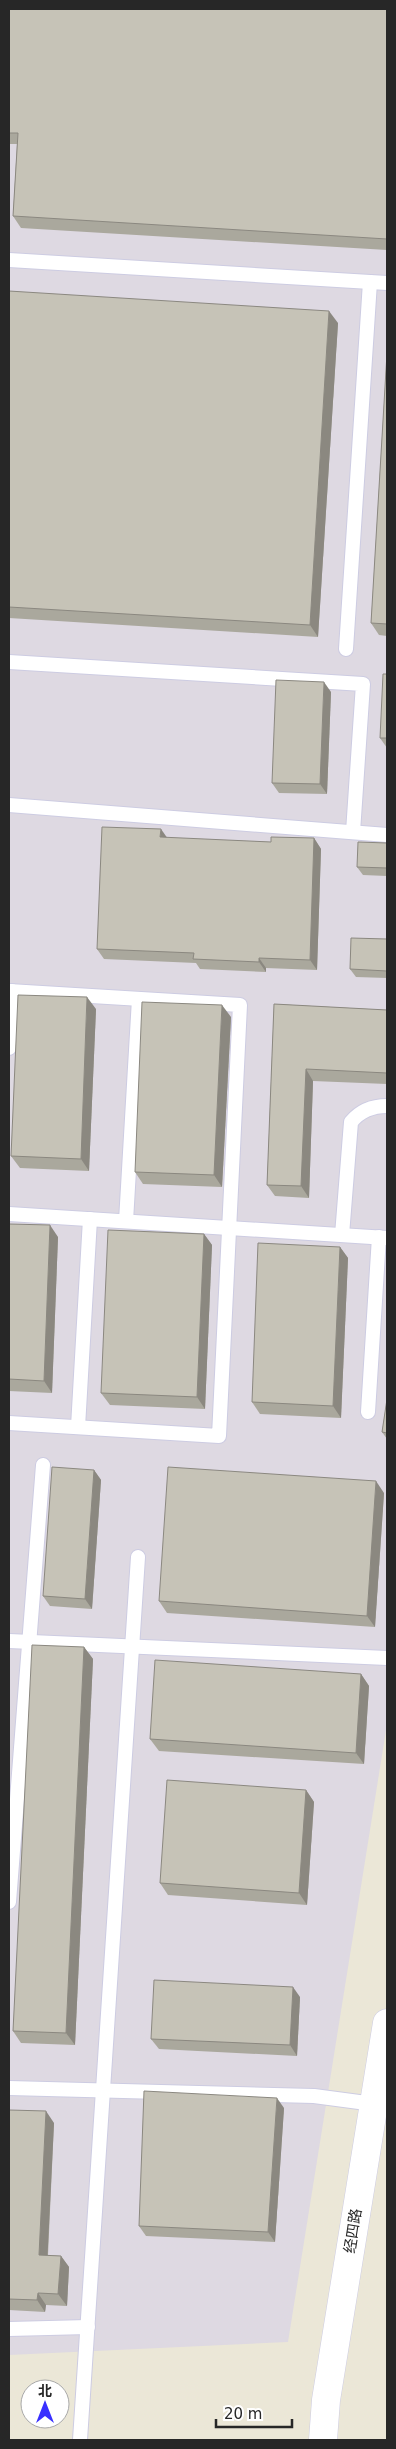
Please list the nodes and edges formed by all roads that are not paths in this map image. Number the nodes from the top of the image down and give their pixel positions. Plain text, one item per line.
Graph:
1 (9, 260) edge
2 (370, 282) junction
3 (387, 283) edge
4 (346, 649) dead end
5 (9, 662) edge
6 (9, 806) edge
7 (353, 832) junction
8 (387, 835) edge
9 (10, 991) edge
10 (139, 999) junction
11 (9, 1048) edge
12 (387, 1106) edge
13 (9, 1214) edge
14 (90, 1219) junction
15 (126, 1222) junction
16 (230, 1228) junction
17 (342, 1235) junction
18 (383, 1238) edge
19 (368, 1412) dead end
20 (9, 1423) edge
21 (78, 1427) junction
22 (43, 1465) dead end
23 (138, 1557) dead end
24 (9, 1641) edge
25 (29, 1642) junction
26 (132, 1646) junction
27 (387, 1658) edge
28 (9, 1902) edge
29 (387, 2023) edge
30 (9, 2088) edge
31 (103, 2091) junction
32 (374, 2104) junction
33 (88, 2327) junction
34 (9, 2329) edge
35 (80, 2440) edge
36 (322, 2440) edge

1 - 2 lane
2 - 3 lane
2 - 4 lane
5 - 7 lane
6 - 7 lane
7 - 8 lane
9 - 10 lane
9 - 11 lane
10 - 15 lane
10 - 16 lane
12 - 17 lane
13 - 14 lane
14 - 15 lane
14 - 21 lane
15 - 16 lane
16 - 17 lane
16 - 21 lane
17 - 18 lane
18 - 19 lane
20 - 21 lane
22 - 25 lane
23 - 26 lane
24 - 25 lane
25 - 26 lane
25 - 28 lane
26 - 27 lane
26 - 31 lane
29 - 32 street, 经四路
30 - 31 lane
31 - 32 lane
31 - 33 lane
32 - 36 street, 经四路
33 - 34 lane
33 - 35 lane

